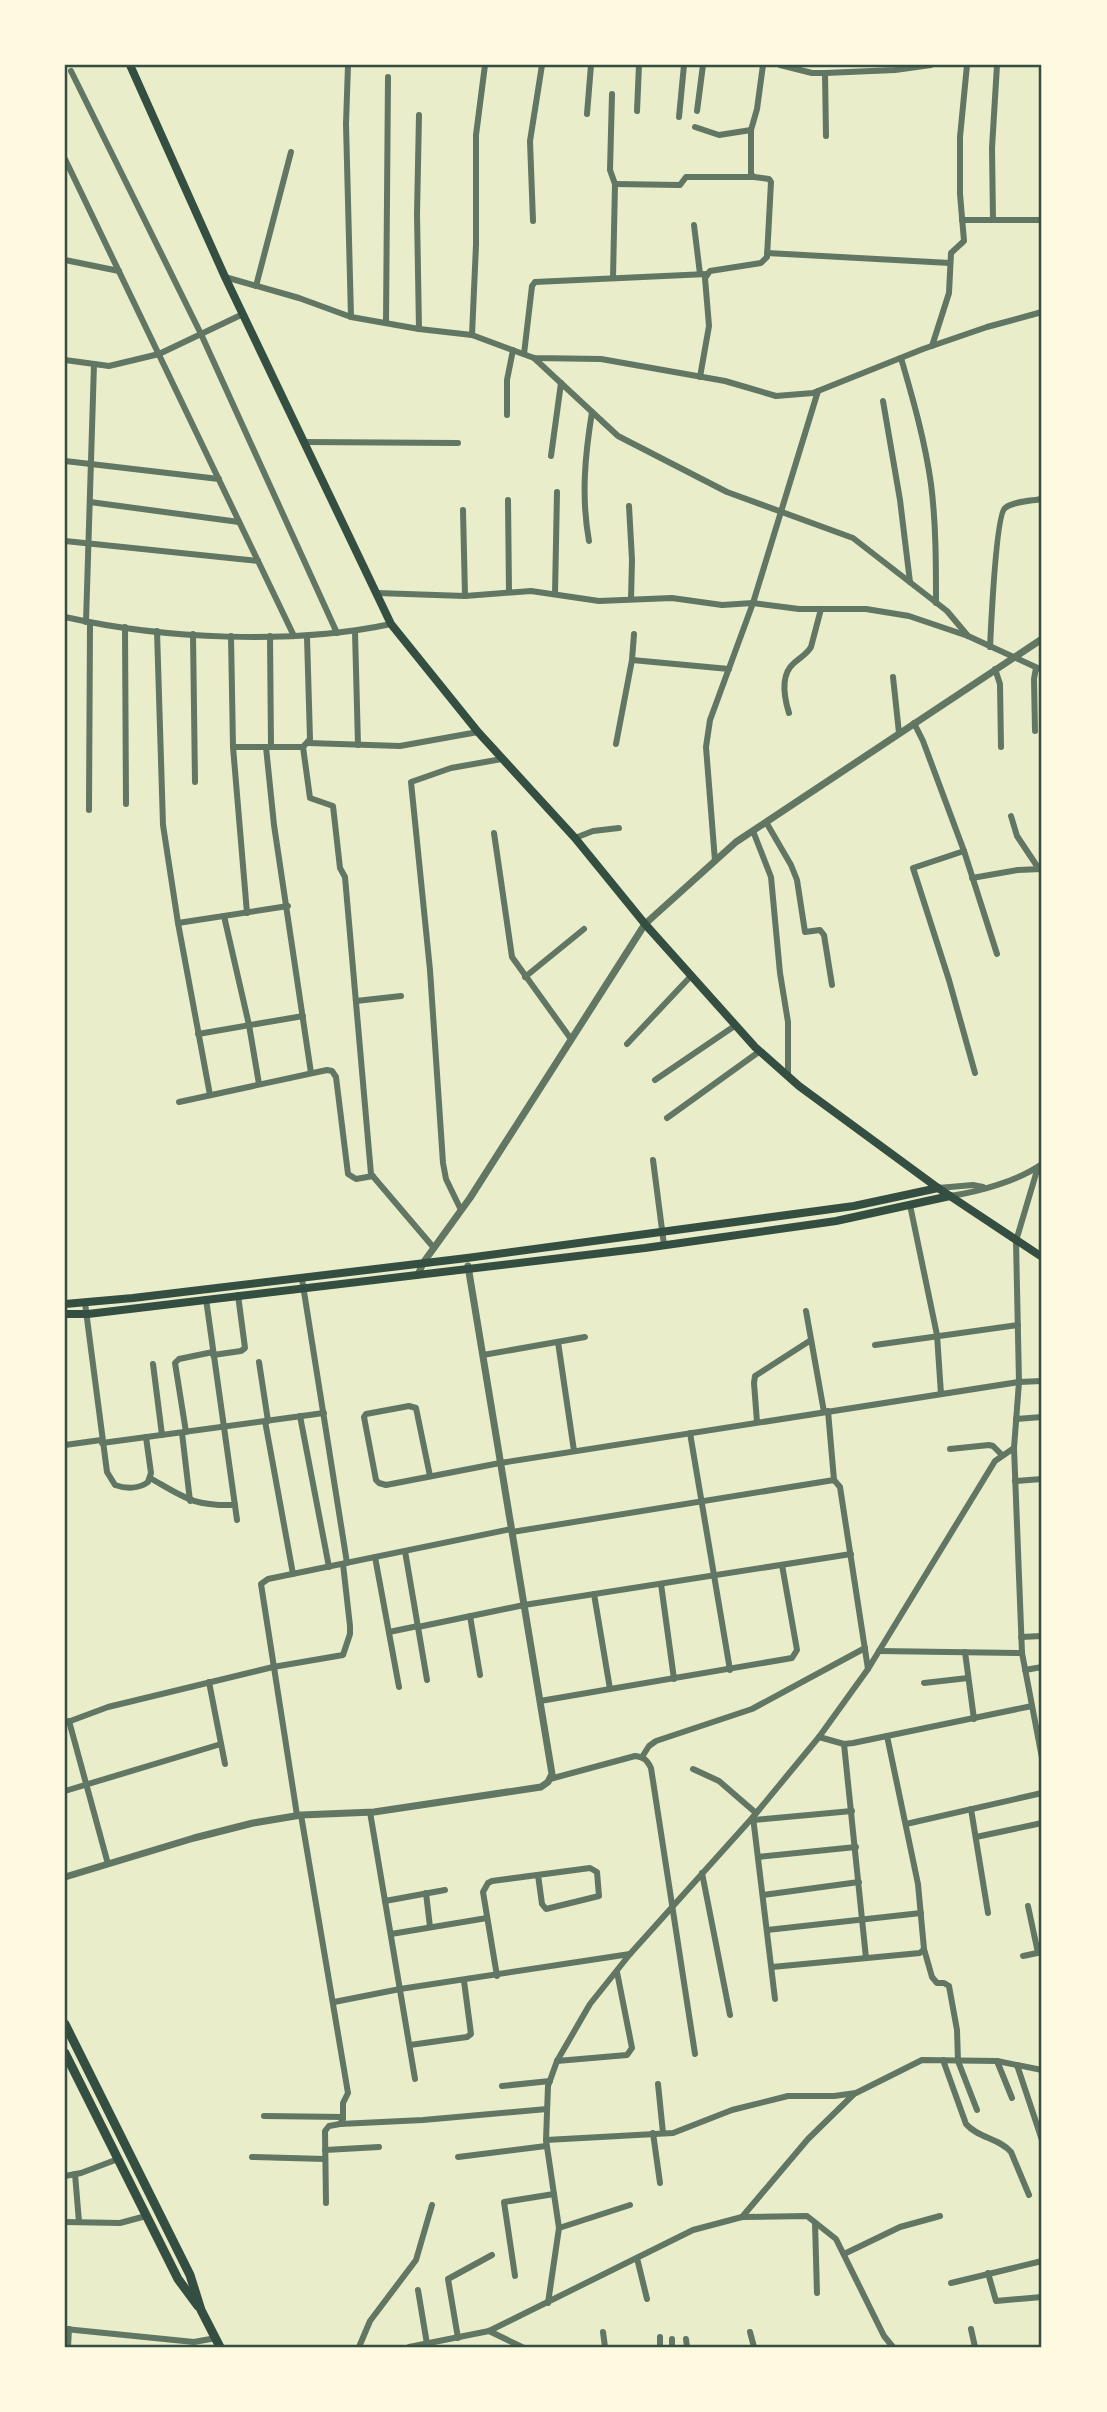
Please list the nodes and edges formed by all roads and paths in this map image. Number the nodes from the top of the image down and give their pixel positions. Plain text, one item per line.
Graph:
1 (130, 65) edge
2 (348, 65) edge
3 (485, 65) edge
4 (542, 65) edge
5 (591, 65) edge
6 (639, 65) edge
7 (684, 65) edge
8 (703, 65) edge
9 (763, 65) edge
10 (780, 65) edge
11 (931, 65) edge
12 (967, 65) edge
13 (997, 65) edge
14 (71, 71) dead end
15 (825, 73) junction
16 (388, 77) dead end
17 (612, 94) dead end
18 (637, 111) dead end
19 (697, 111) dead end
20 (587, 114) dead end
21 (419, 115) dead end
22 (679, 117) dead end
23 (695, 127) dead end
24 (751, 130) junction
25 (826, 136) dead end
26 (291, 152) dead end
27 (65, 159) edge
28 (754, 177) junction
29 (615, 184) junction
30 (962, 220) junction
31 (993, 220) junction
32 (1042, 220) edge
33 (533, 221) dead end
34 (694, 225) dead end
35 (767, 253) junction
36 (65, 260) edge
37 (950, 262) junction
38 (119, 271) junction
39 (704, 274) junction
40 (225, 277) junction
41 (613, 278) junction
42 (256, 286) junction
43 (1042, 312) edge
44 (243, 314) junction
45 (351, 317) junction
46 (386, 323) junction
47 (419, 329) junction
48 (201, 334) junction
49 (472, 335) junction
50 (932, 346) junction
51 (513, 350) junction
52 (159, 354) junction
53 (524, 354) junction
54 (534, 358) junction
55 (901, 358) junction
56 (65, 360) edge
57 (94, 364) junction
58 (700, 377) junction
59 (561, 383) junction
60 (818, 391) junction
61 (883, 401) dead end
62 (592, 412) junction
63 (507, 415) dead end
64 (305, 442) junction
65 (458, 443) dead end
66 (551, 456) dead end
67 (65, 461) edge
68 (91, 464) junction
69 (219, 479) junction
70 (557, 492) dead end
71 (1042, 499) edge
72 (508, 500) dead end
73 (90, 502) junction
74 (629, 506) dead end
75 (463, 510) dead end
76 (781, 512) junction
77 (239, 522) junction
78 (65, 541) edge
79 (589, 541) dead end
80 (88, 543) junction
81 (258, 561) junction
82 (910, 582) junction
83 (509, 592) junction
84 (377, 593) junction
85 (555, 594) junction
86 (465, 596) junction
87 (632, 599) junction
88 (753, 603) junction
89 (936, 603) junction
90 (821, 609) junction
91 (65, 617) edge
92 (88, 622) junction
93 (391, 624) junction
94 (125, 627) junction
95 (156, 631) junction
96 (355, 632) junction
97 (193, 634) junction
98 (337, 634) junction
99 (634, 634) dead end
100 (231, 636) junction
101 (270, 636) junction
102 (294, 636) junction
103 (968, 636) junction
104 (307, 637) junction
105 (1042, 639) edge
106 (990, 647) junction
107 (1012, 658) junction
108 (632, 660) junction
109 (729, 669) junction
110 (995, 669) junction
111 (1039, 669) edge
112 (893, 677) dead end
113 (789, 713) dead end
114 (914, 723) junction
115 (1035, 730) dead end
116 (478, 732) junction
117 (899, 733) junction
118 (616, 744) dead end
119 (306, 745) junction
120 (358, 745) junction
121 (233, 747) junction
122 (269, 747) junction
123 (1001, 747) dead end
124 (502, 759) junction
125 (195, 782) dead end
126 (126, 804) dead end
127 (89, 810) dead end
128 (1011, 816) dead end
129 (766, 822) junction
130 (619, 828) dead end
131 (753, 831) junction
132 (494, 833) dead end
133 (575, 838) junction
134 (964, 851) junction
135 (715, 861) junction
136 (1041, 869) edge
137 (972, 878) junction
138 (288, 906) junction
139 (247, 913) junction
140 (224, 916) junction
141 (178, 923) junction
142 (645, 924) junction
143 (584, 929) dead end
144 (997, 954) dead end
145 (691, 976) junction
146 (525, 977) junction
147 (832, 985) dead end
148 (401, 996) dead end
149 (356, 1001) junction
150 (303, 1016) junction
151 (249, 1025) junction
152 (736, 1025) junction
153 (198, 1034) junction
154 (571, 1039) junction
155 (626, 1044) dead end
156 (760, 1052) junction
157 (311, 1073) junction
158 (975, 1073) dead end
159 (788, 1076) junction
160 (655, 1080) dead end
161 (259, 1084) junction
162 (210, 1095) junction
163 (179, 1102) dead end
164 (667, 1118) dead end
165 (653, 1160) dead end
166 (1040, 1166) edge
167 (373, 1176) junction
168 (983, 1187) junction
169 (938, 1188) junction
170 (950, 1196) junction
171 (910, 1205) junction
172 (461, 1210) junction
173 (663, 1232) junction
174 (1016, 1241) junction
175 (664, 1245) junction
176 (434, 1248) junction
177 (1042, 1257) edge
178 (467, 1258) junction
179 (423, 1263) junction
180 (469, 1269) junction
181 (418, 1275) junction
182 (302, 1283) junction
183 (205, 1294) junction
184 (238, 1295) junction
185 (85, 1303) junction
186 (65, 1304) edge
187 (806, 1311) dead end
188 (65, 1314) edge
189 (86, 1314) junction
190 (1018, 1325) junction
191 (937, 1335) junction
192 (585, 1337) dead end
193 (811, 1340) junction
194 (558, 1342) junction
195 (875, 1345) dead end
196 (213, 1353) junction
197 (483, 1355) junction
198 (259, 1362) dead end
199 (153, 1364) dead end
200 (1042, 1381) edge
201 (1019, 1382) junction
202 (941, 1394) junction
203 (826, 1412) junction
204 (324, 1413) junction
205 (300, 1416) junction
206 (1042, 1417) edge
207 (1016, 1419) junction
208 (267, 1421) junction
209 (757, 1422) junction
210 (223, 1427) junction
211 (184, 1432) junction
212 (690, 1433) junction
213 (162, 1435) junction
214 (146, 1437) junction
215 (102, 1442) junction
216 (65, 1445) edge
217 (950, 1448) dead end
218 (1014, 1448) junction
219 (574, 1451) junction
220 (1002, 1455) junction
221 (500, 1463) junction
222 (430, 1476) junction
223 (150, 1478) junction
224 (1042, 1479) edge
225 (834, 1480) junction
226 (1015, 1480) junction
227 (190, 1501) junction
228 (701, 1501) junction
229 (235, 1506) junction
230 (237, 1520) dead end
231 (512, 1531) junction
232 (405, 1551) junction
233 (851, 1554) junction
234 (375, 1557) junction
235 (345, 1564) junction
236 (782, 1565) junction
237 (329, 1567) junction
238 (293, 1574) junction
239 (714, 1575) junction
240 (661, 1584) junction
241 (594, 1594) junction
242 (524, 1605) junction
243 (470, 1616) junction
244 (418, 1627) junction
245 (389, 1632) junction
246 (1042, 1636) edge
247 (1021, 1637) junction
248 (865, 1648) junction
249 (879, 1651) junction
250 (965, 1652) junction
251 (1022, 1653) junction
252 (273, 1667) junction
253 (1042, 1667) edge
254 (868, 1669) junction
255 (730, 1670) junction
256 (1025, 1670) junction
257 (480, 1675) dead end
258 (968, 1678) junction
259 (674, 1679) junction
260 (427, 1680) dead end
261 (209, 1682) junction
262 (924, 1683) dead end
263 (399, 1687) dead end
264 (610, 1689) junction
265 (540, 1701) junction
266 (1032, 1706) junction
267 (974, 1719) junction
268 (67, 1722) edge
269 (887, 1736) junction
270 (820, 1737) junction
271 (221, 1744) junction
272 (845, 1744) junction
273 (642, 1757) junction
274 (1042, 1758) edge
275 (225, 1764) dead end
276 (693, 1769) dead end
277 (550, 1779) junction
278 (86, 1785) junction
279 (65, 1791) edge
280 (1042, 1793) edge
281 (971, 1809) junction
282 (852, 1811) junction
283 (370, 1812) junction
284 (299, 1815) junction
285 (754, 1817) junction
286 (1042, 1822) edge
287 (906, 1824) junction
288 (976, 1837) junction
289 (856, 1847) junction
290 (758, 1857) junction
291 (108, 1864) junction
292 (702, 1872) junction
293 (538, 1875) junction
294 (65, 1877) edge
295 (859, 1882) junction
296 (445, 1890) dead end
297 (426, 1894) junction
298 (763, 1895) junction
299 (385, 1900) junction
300 (1028, 1906) dead end
301 (672, 1910) junction
302 (921, 1913) junction
303 (988, 1913) dead end
304 (487, 1917) junction
305 (863, 1919) junction
306 (430, 1927) junction
307 (767, 1930) junction
308 (391, 1934) junction
309 (924, 1949) junction
310 (1040, 1952) edge
311 (631, 1954) junction
312 (1023, 1956) dead end
313 (866, 1958) junction
314 (772, 1967) junction
315 (617, 1972) junction
316 (497, 1976) junction
317 (464, 1980) junction
318 (400, 1989) junction
319 (775, 1999) dead end
320 (334, 2002) junction
321 (730, 2015) dead end
322 (65, 2024) edge
323 (410, 2045) junction
324 (65, 2053) edge
325 (695, 2054) dead end
326 (943, 2060) junction
327 (958, 2061) junction
328 (997, 2061) junction
329 (557, 2062) junction
330 (1017, 2065) junction
331 (1042, 2070) edge
332 (415, 2080) dead end
333 (550, 2081) junction
334 (658, 2084) dead end
335 (502, 2086) dead end
336 (856, 2093) junction
337 (1012, 2098) dead end
338 (547, 2109) junction
339 (977, 2110) dead end
340 (264, 2116) dead end
341 (1038, 2117) edge
342 (341, 2120) junction
343 (653, 2133) junction
344 (663, 2133) junction
345 (1042, 2140) edge
346 (546, 2143) junction
347 (379, 2147) dead end
348 (325, 2150) junction
349 (252, 2157) dead end
350 (458, 2157) dead end
351 (118, 2159) junction
352 (325, 2159) junction
353 (75, 2174) junction
354 (65, 2176) edge
355 (660, 2183) dead end
356 (554, 2194) junction
357 (1030, 2195) dead end
358 (326, 2203) dead end
359 (432, 2205) dead end
360 (630, 2205) dead end
361 (146, 2216) junction
362 (742, 2217) junction
363 (940, 2217) dead end
364 (65, 2222) edge
365 (79, 2222) junction
366 (816, 2223) junction
367 (559, 2228) junction
368 (844, 2254) junction
369 (492, 2255) dead end
370 (637, 2258) junction
371 (1042, 2261) edge
372 (988, 2273) junction
373 (514, 2276) dead end
374 (951, 2283) dead end
375 (418, 2290) dead end
376 (817, 2293) dead end
377 (1042, 2297) edge
378 (647, 2299) dead end
379 (548, 2303) junction
380 (201, 2310) junction
381 (67, 2329) edge
382 (971, 2329) dead end
383 (489, 2331) junction
384 (603, 2332) dead end
385 (750, 2332) dead end
386 (660, 2337) dead end
387 (458, 2338) junction
388 (218, 2343) edge
389 (427, 2344) junction
390 (68, 2347) edge
391 (359, 2347) edge
392 (409, 2347) edge
393 (522, 2347) edge
394 (605, 2347) edge
395 (660, 2347) edge
396 (754, 2347) edge
397 (893, 2347) edge
398 (975, 2347) edge

1 - 40 main road
2 - 45 street
3 - 49 street
4 - 33 street
5 - 20 street
6 - 18 street
7 - 22 street
8 - 19 street
9 - 24 street
10 - 15 street
11 - 15 street
12 - 30 street
13 - 31 street
14 - 48 street
15 - 25 street
16 - 46 street
17 - 29 street
21 - 47 street
23 - 24 street
24 - 28 street
26 - 42 street
27 - 38 street
28 - 29 street
28 - 35 street
29 - 41 street
30 - 31 street
30 - 37 street
31 - 32 street
34 - 39 street
35 - 37 street
35 - 39 street
36 - 38 street
37 - 50 street
38 - 52 street
39 - 41 street
39 - 58 street
40 - 42 street
40 - 44 main road
41 - 53 street
42 - 45 street
43 - 50 street
44 - 48 street
44 - 64 main road
45 - 46 street
46 - 47 street
47 - 49 street
48 - 52 street
48 - 98 street
49 - 51 street
50 - 55 street
51 - 53 street
51 - 63 street
52 - 57 street
52 - 69 street
53 - 54 street
54 - 58 street
54 - 59 street
55 - 60 street
55 - 89 street
56 - 57 street
57 - 68 street
58 - 60 street
59 - 62 street
59 - 66 street
60 - 76 street
61 - 82 street
62 - 76 street
62 - 79 street
64 - 65 street
64 - 84 main road
67 - 68 street
68 - 69 street
68 - 73 street
69 - 77 street
70 - 85 street
71 - 106 street
72 - 83 street
73 - 77 street
73 - 80 street
74 - 87 street
75 - 86 street
76 - 82 street
76 - 88 street
77 - 81 street
78 - 80 street
80 - 81 street
80 - 92 street
81 - 102 street
82 - 89 street
83 - 85 street
83 - 86 street
84 - 86 street
84 - 93 main road
85 - 87 street
87 - 88 street
88 - 90 street
88 - 109 street
89 - 103 street
90 - 103 street
90 - 113 street
91 - 92 street
92 - 94 street
92 - 127 street
93 - 96 street
93 - 116 main road
94 - 95 street
94 - 126 street
95 - 97 street
95 - 141 street
96 - 98 street
96 - 120 street
97 - 100 street
97 - 125 street
98 - 104 street
99 - 108 street
100 - 101 street
100 - 121 street
101 - 102 street
101 - 122 street
102 - 104 street
103 - 106 street
104 - 119 street
105 - 107 street
106 - 107 street
107 - 110 street
107 - 111 street
108 - 109 street
108 - 118 street
109 - 135 street
110 - 114 street
110 - 123 street
111 - 115 street
112 - 117 street
114 - 117 street
114 - 134 street
116 - 120 street
116 - 124 main road
117 - 129 street
119 - 120 street
119 - 122 street
119 - 149 street
121 - 122 street
121 - 139 street
122 - 138 street
124 - 133 main road
124 - 172 street
128 - 136 street
129 - 131 street
129 - 147 street
130 - 133 street
131 - 135 street
131 - 159 street
132 - 146 street
133 - 142 main road
134 - 137 street
134 - 158 street
135 - 142 street
136 - 137 street
137 - 144 street
138 - 139 street
138 - 150 street
139 - 140 street
140 - 141 street
140 - 151 street
141 - 153 street
142 - 145 main road
142 - 154 street
143 - 146 street
145 - 152 main road
145 - 155 street
146 - 154 street
148 - 149 street
149 - 167 street
150 - 151 street
150 - 157 street
151 - 153 street
151 - 161 street
152 - 156 main road
152 - 160 street
153 - 162 street
154 - 172 street
156 - 159 main road
156 - 164 street
157 - 161 street
157 - 167 street
159 - 169 main road
161 - 162 street
162 - 163 street
165 - 173 street
166 - 168 street
166 - 174 street
167 - 176 street
168 - 169 street
168 - 170 street
169 - 170 main road
169 - 173 main road
170 - 171 main road
170 - 174 main road
171 - 175 main road
171 - 191 street
172 - 176 street
173 - 175 street
173 - 178 main road
174 - 177 main road
174 - 190 street
175 - 180 main road
176 - 179 street
178 - 179 main road
178 - 180 street
179 - 181 street
179 - 182 main road
180 - 181 main road
180 - 197 street
181 - 182 main road
182 - 183 main road
182 - 184 main road
182 - 204 street
183 - 184 main road
183 - 185 main road
183 - 189 main road
183 - 196 street
184 - 196 street
185 - 186 main road
185 - 189 street
187 - 193 street
188 - 189 main road
189 - 215 street
190 - 191 street
190 - 201 street
191 - 195 street
191 - 202 street
192 - 194 street
193 - 203 street
193 - 209 street
194 - 197 street
194 - 219 street
196 - 210 street
196 - 211 street
197 - 221 street
198 - 208 street
199 - 213 street
200 - 201 street
201 - 202 street
201 - 207 street
202 - 203 street
203 - 209 street
203 - 225 street
204 - 205 street
204 - 235 street
205 - 208 street
205 - 237 street
206 - 207 street
207 - 218 street
208 - 210 street
208 - 238 street
209 - 212 street
210 - 211 street
210 - 229 street
211 - 213 street
211 - 227 street
212 - 219 street
212 - 228 street
213 - 214 street
214 - 215 street
214 - 223 street
215 - 216 street
215 - 223 street
217 - 220 street
218 - 220 street
218 - 226 street
219 - 221 street
220 - 249 street
221 - 222 street
221 - 231 street
222 - 222 street
223 - 227 street
224 - 226 street
225 - 228 street
225 - 233 street
226 - 247 street
227 - 229 street
228 - 231 street
228 - 239 street
229 - 230 street
231 - 232 street
231 - 242 street
232 - 234 street
232 - 244 street
233 - 236 street
233 - 248 street
234 - 235 street
234 - 245 street
235 - 237 street
235 - 252 street
236 - 239 street
236 - 255 street
237 - 238 street
238 - 252 street
239 - 240 street
239 - 255 street
240 - 241 street
240 - 259 street
241 - 242 street
241 - 264 street
242 - 243 street
242 - 265 street
243 - 244 street
243 - 257 street
244 - 245 street
244 - 260 street
245 - 263 street
246 - 247 street
247 - 251 street
248 - 254 street
248 - 273 street
249 - 250 street
249 - 254 street
250 - 251 street
250 - 258 street
251 - 256 street
252 - 261 street
252 - 284 street
253 - 256 street
254 - 270 street
255 - 259 street
256 - 266 street
258 - 262 street
258 - 267 street
259 - 264 street
261 - 268 street
261 - 271 street
264 - 265 street
265 - 277 street
266 - 267 street
266 - 274 street
267 - 269 street
268 - 278 street
269 - 272 street
269 - 287 street
270 - 272 street
270 - 285 street
271 - 275 street
271 - 278 street
272 - 282 street
273 - 277 street
273 - 301 street
276 - 285 street
277 - 283 street
278 - 279 street
278 - 291 street
280 - 281 street
281 - 287 street
281 - 288 street
282 - 285 street
282 - 289 street
283 - 284 street
283 - 299 street
284 - 291 street
284 - 320 street
285 - 290 street
285 - 292 street
286 - 288 street
287 - 302 street
288 - 303 street
289 - 290 street
289 - 295 street
290 - 298 street
291 - 294 street
292 - 301 street
292 - 321 street
293 - 293 street
293 - 304 street
295 - 298 street
295 - 305 street
296 - 297 street
297 - 299 street
297 - 306 street
298 - 307 street
299 - 308 street
300 - 310 street
301 - 311 street
301 - 325 street
302 - 305 street
302 - 309 street
304 - 306 street
304 - 316 street
305 - 307 street
305 - 313 street
306 - 308 street
307 - 314 street
308 - 318 street
309 - 313 street
309 - 327 street
310 - 312 street
311 - 315 street
311 - 316 street
313 - 314 street
314 - 319 street
315 - 329 street
315 - 329 street
316 - 317 street
317 - 318 street
317 - 323 street
318 - 320 street
318 - 323 street
320 - 342 street
322 - 380 main road
323 - 332 street
324 - 351 main road
326 - 327 street
326 - 336 street
326 - 357 street
327 - 328 street
327 - 339 street
328 - 330 street
328 - 337 street
329 - 333 street
330 - 331 street
330 - 341 street
333 - 335 street
333 - 338 street
334 - 344 street
336 - 344 street
336 - 362 street
338 - 342 street
338 - 346 street
340 - 342 street
341 - 345 street
342 - 348 street
343 - 344 street
343 - 346 street
343 - 355 street
346 - 350 street
346 - 356 street
347 - 348 street
348 - 352 street
349 - 352 street
351 - 353 street
351 - 361 main road
352 - 358 street
353 - 354 street
353 - 365 street
356 - 367 street
356 - 373 street
359 - 391 street
360 - 367 street
361 - 365 street
361 - 380 main road
362 - 366 street
362 - 370 street
363 - 368 street
364 - 365 street
366 - 368 street
366 - 376 street
367 - 379 street
368 - 397 street
369 - 387 street
370 - 378 street
370 - 379 street
371 - 372 street
372 - 374 street
372 - 377 street
375 - 389 street
379 - 383 street
380 - 388 main road
381 - 388 street
381 - 390 street
382 - 398 street
383 - 387 street
383 - 393 street
384 - 394 street
385 - 396 street
386 - 395 street
387 - 389 street
389 - 392 street

